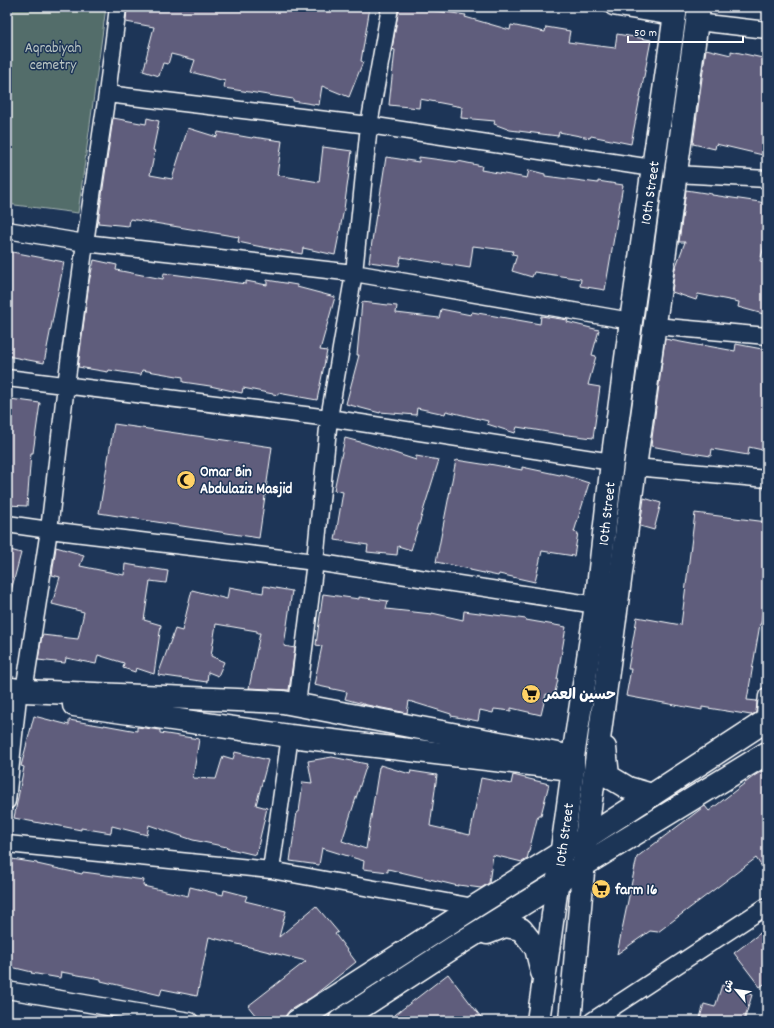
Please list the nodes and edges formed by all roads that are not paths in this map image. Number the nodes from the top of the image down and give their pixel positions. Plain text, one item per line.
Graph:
1 (118, 7) edge
2 (390, 7) edge
3 (613, 7) edge
4 (675, 12) edge
5 (698, 14) edge
6 (767, 30) edge
7 (107, 94) junction
8 (369, 125) junction
9 (652, 168) junction
10 (676, 174) junction
11 (767, 180) edge
12 (7, 230) edge
13 (85, 243) junction
14 (354, 273) junction
15 (631, 321) junction
16 (655, 326) junction
17 (767, 336) edge
18 (7, 378) edge
19 (66, 385) junction
20 (329, 418) junction
21 (612, 462) junction
22 (635, 467) junction
23 (767, 480) edge
24 (7, 524) edge
25 (49, 530) junction
26 (315, 562) junction
27 (596, 605) junction
28 (14, 693) edge
29 (767, 696) edge
30 (297, 704) junction
31 (602, 718) junction
32 (765, 722) edge
33 (290, 736) junction
34 (767, 753) edge
35 (573, 763) junction
36 (652, 795) junction
37 (7, 801) edge
38 (586, 838) junction
39 (7, 844) edge
40 (562, 852) junction
41 (584, 865) junction
42 (271, 870) junction
43 (557, 883) junction
44 (767, 906) edge
45 (474, 907) junction
46 (454, 947) junction
47 (544, 980) junction
48 (7, 990) edge
49 (190, 1021) edge
50 (297, 1021) edge
51 (340, 1021) edge
52 (538, 1021) edge
53 (570, 1021) edge
54 (592, 1021) edge

1 - 7 street
2 - 8 street
3 - 4 street
4 - 9 street, 10th Street
5 - 6 street
5 - 10 street, 10th Street
7 - 8 street
7 - 13 street
8 - 9 street
8 - 14 street
9 - 15 street, 10th Street
10 - 11 street
10 - 16 street, 10th Street
12 - 13 street
13 - 14 street
13 - 19 street
14 - 15 street
14 - 20 street
15 - 21 street, 10th Street
16 - 17 street
16 - 22 street, 10th Street
18 - 19 street
19 - 20 street
19 - 25 street
20 - 21 street
20 - 26 street
21 - 27 street, 10th Street
22 - 23 street
22 - 31 street, 10th Street
24 - 25 street
25 - 26 street
25 - 28 street
26 - 27 street
26 - 30 street
27 - 35 street, 10th Street
28 - 30 street
28 - 33 street
28 - 37 street
29 - 32 street
30 - 35 street
31 - 36 street
31 - 38 street, 10th Street
32 - 36 street
33 - 35 street
33 - 42 street
34 - 41 street
35 - 40 street, 10th Street
36 - 38 street
38 - 40 street
38 - 41 street, 10th Street
39 - 42 street
40 - 43 street, 10th Street
40 - 45 street
41 - 43 street
41 - 53 street, 10th Street
42 - 45 street
43 - 46 street
43 - 47 street, 10th Street
44 - 54 street
45 - 50 street
46 - 47 street
46 - 51 street
47 - 52 street, 10th Street
48 - 49 street

